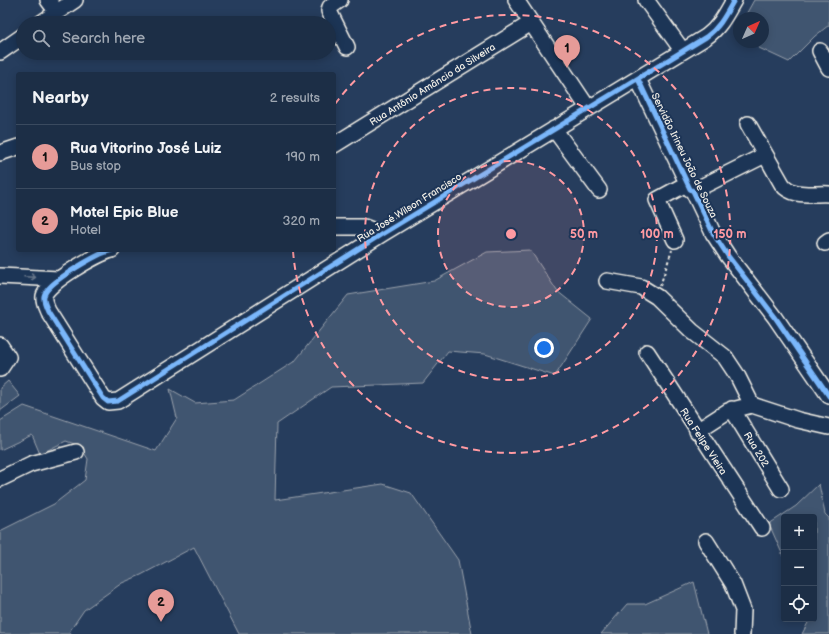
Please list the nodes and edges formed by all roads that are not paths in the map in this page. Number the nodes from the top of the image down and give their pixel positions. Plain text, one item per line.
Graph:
1 (48, 0) edge
2 (74, 0) edge
3 (340, 0) edge
4 (516, 0) edge
5 (646, 0) edge
6 (734, 0) edge
7 (57, 12) junction
8 (52, 16) edge
9 (332, 16) edge
10 (530, 24) junction
11 (336, 25) edge
12 (16, 41) edge
13 (347, 47) dead end
14 (682, 50) junction
15 (820, 51) dead end
16 (0, 52) edge
17 (829, 68) edge
18 (638, 78) junction
19 (588, 108) junction
20 (748, 124) dead end
21 (554, 129) junction
22 (336, 144) edge
23 (16, 148) edge
24 (0, 153) edge
25 (765, 155) junction
26 (690, 187) junction
27 (599, 190) dead end
28 (829, 194) edge
29 (336, 227) edge
30 (382, 234) junction
31 (675, 240) road end
32 (106, 252) edge
33 (0, 276) edge
34 (60, 279) junction
35 (607, 281) dead end
36 (0, 345) edge
37 (647, 352) dead end
38 (0, 369) edge
39 (829, 396) edge
40 (752, 405) junction
41 (732, 409) junction
42 (829, 427) edge
43 (697, 431) junction
44 (76, 452) dead end
45 (0, 479) edge
46 (781, 489) dead end
47 (762, 528) dead end
48 (706, 541) dead end
49 (742, 634) edge

1 - 7 street
2 - 7 street
3 - 9 street
4 - 10 street
5 - 14 street
6 - 14 street, Rua José Wilson Francisco
7 - 8 street
10 - 19 street
10 - 22 street, Rua Antônio Amâncio da Silveira
11 - 13 street
12 - 16 street
14 - 18 street, Rua José Wilson Francisco
15 - 17 street
18 - 19 street, Rua José Wilson Francisco
18 - 26 street, Servidão Irineu João de Souza
19 - 21 street, Rua José Wilson Francisco
20 - 25 street
21 - 27 street
21 - 30 street, Rua José Wilson Francisco
23 - 24 street
25 - 26 street
25 - 28 street
26 - 31 street
26 - 39 street, Servidão Irineu João de Souza
29 - 30 street
30 - 34 street, Rua José Wilson Francisco
32 - 34 street
33 -> 34 street
35 - 40 street
36 - 38 street
37 - 43 street, Rua Felipe Vieira
40 - 41 street
40 - 42 street
41 - 43 street
41 - 46 street, Rua 202
43 - 47 street, Rua Felipe Vieira
44 - 45 street
48 - 49 street

